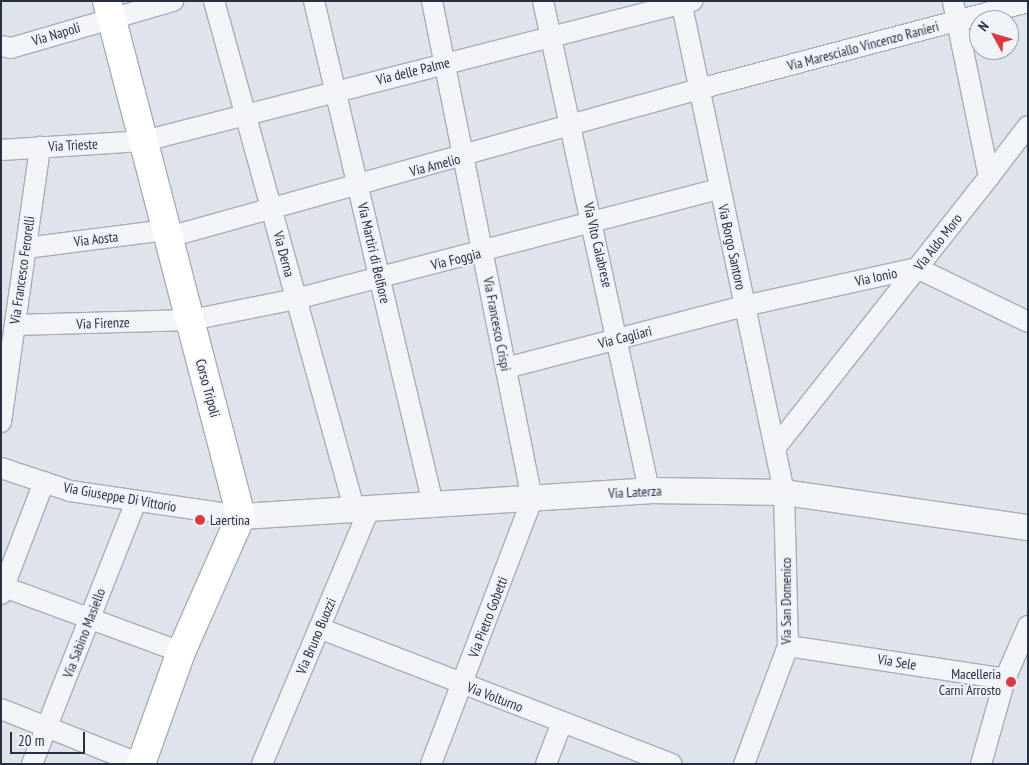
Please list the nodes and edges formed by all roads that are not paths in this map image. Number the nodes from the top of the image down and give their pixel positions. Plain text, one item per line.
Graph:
1 (173, 1) edge
2 (214, 1) edge
3 (314, 1) edge
4 (432, 1) edge
5 (543, 1) edge
6 (953, 1) edge
7 (685, 2) edge
8 (1028, 2) edge
9 (109, 9) edge
10 (957, 21) junction
11 (550, 37) junction
12 (1, 46) edge
13 (445, 63) junction
14 (699, 89) junction
15 (335, 91) junction
16 (245, 114) junction
17 (571, 126) junction
18 (1028, 126) edge
19 (144, 141) junction
20 (40, 147) junction
21 (1, 150) edge
22 (464, 157) junction
23 (988, 177) junction
24 (357, 185) junction
25 (719, 189) junction
26 (271, 208) junction
27 (592, 223) junction
28 (168, 234) junction
29 (26, 248) junction
30 (483, 252) junction
31 (917, 268) junction
32 (380, 277) junction
33 (296, 299) junction
34 (744, 306) junction
35 (191, 320) junction
36 (1028, 322) edge
37 (15, 325) junction
38 (619, 339) junction
39 (506, 368) junction
40 (1, 422) edge
41 (775, 448) junction
42 (1, 468) edge
43 (44, 482) junction
44 (649, 490) junction
45 (784, 492) junction
46 (532, 499) junction
47 (136, 501) junction
48 (433, 504) junction
49 (362, 507) junction
50 (241, 516) junction
51 (1028, 527) edge
52 (3, 590) edge
53 (90, 619) junction
54 (1028, 626) edge
55 (319, 628) junction
56 (788, 646) junction
57 (181, 652) junction
58 (1006, 679) junction
59 (462, 685) junction
60 (1, 709) edge
61 (562, 722) junction
62 (47, 727) junction
63 (32, 764) edge
64 (140, 764) edge
65 (262, 764) edge
66 (431, 764) edge
67 (546, 764) edge
68 (672, 764) edge
69 (744, 764) edge
70 (981, 764) edge

1 - 9 street, Via Napoli
2 - 16 street, Via Derna
3 - 15 street, Via Martiri di Belfiore
4 - 13 street, Via Francesco Crispi
5 - 11 street, Via Vito Calabrese
6 - 10 street
7 - 11 street, Via delle Palme
7 - 14 street, Via Borgo Santoro
8 - 10 street, Via Maresciallo Vincenzo Ranieri
9 - 12 street, Via Napoli
9 - 19 main road, Corso Tripoli
10 - 14 street, Via Maresciallo Vincenzo Ranieri
10 - 23 street
11 - 13 street, Via delle Palme
11 - 17 street, Via Vito Calabrese
13 - 15 street, Via delle Palme
13 - 22 street, Via Francesco Crispi
14 - 17 street, Via Amelio
14 - 25 street, Via Borgo Santoro
15 - 16 street, Via delle Palme
15 - 24 street, Via Martiri di Belfiore
16 - 19 street, Via delle Palme
16 - 26 street, Via Derna
17 - 22 street, Via Amelio
17 - 27 street, Via Vito Calabrese
18 - 23 street, Via Aldo Moro
19 - 20 street, Via Trieste
19 - 28 main road, Corso Tripoli
20 - 21 street, Via Trieste
20 - 29 street, Via Francesco Ferorelli
22 - 24 street, Via Amelio
22 - 30 street, Via Francesco Crispi
23 - 31 street, Via Aldo Moro
24 - 26 street, Via Amelio
24 - 32 street, Via Martiri di Belfiore
25 - 27 street, Via Foggia
25 - 34 street, Via Borgo Santoro
26 - 28 street, Via Amelio
26 - 33 street, Via Derna
27 - 30 street, Via Foggia
27 - 38 street, Via Vito Calabrese
28 - 29 street, Via Aosta
28 - 35 main road, Corso Tripoli
29 - 37 street, Via Francesco Ferorelli
30 - 32 street, Via Foggia
30 - 39 street, Via Francesco Crispi
31 - 34 street, Via Ionio
31 - 36 street
31 - 41 street, Via Aldo Moro
32 - 33 street, Via Foggia
32 - 48 street, Via Martiri di Belfiore
33 - 35 street, Via Foggia
33 - 49 street, Via Derna
34 - 38 street, Via Cagliari
34 - 41 street, Via Borgo Santoro
35 - 37 street, Via Firenze
35 - 50 main road, Corso Tripoli
37 - 40 street, Via Francesco Ferorelli
38 - 39 street, Via Cagliari
38 - 44 street, Via Vito Calabrese
39 - 46 street, Via Francesco Crispi
41 - 45 street, Via Borgo Santoro
42 - 43 street, Via Giuseppe Di Vittorio
43 - 47 street, Via Giuseppe Di Vittorio
43 - 52 street
44 - 45 street, Via Laterza
44 - 46 street, Via Laterza
45 - 51 street, Via Laterza
45 - 56 street, Via San Domenico
46 - 48 street, Via Laterza
46 - 59 street, Via Pietro Gobetti
47 - 50 street, Via Giuseppe Di Vittorio
47 - 53 street, Via Sabino Masiello
48 - 49 street, Via Laterza
49 - 50 street, Via Laterza
49 - 55 street, Via Bruno Buozzi
50 - 57 main road
52 - 53 street
53 - 57 street
53 - 62 street, Via Sabino Masiello
54 - 58 street
55 - 59 street, Via Volturno
55 - 65 street, Via Bruno Buozzi
56 - 58 street, Via Sele
56 - 69 street, Via San Domenico
57 - 64 main road
58 - 70 street
59 - 61 street, Via Volturno
59 - 66 street, Via Pietro Gobetti
60 - 62 street
61 - 67 street
61 - 68 street, Via Volturno
62 - 63 street, Via Sabino Masiello
62 - 64 street

